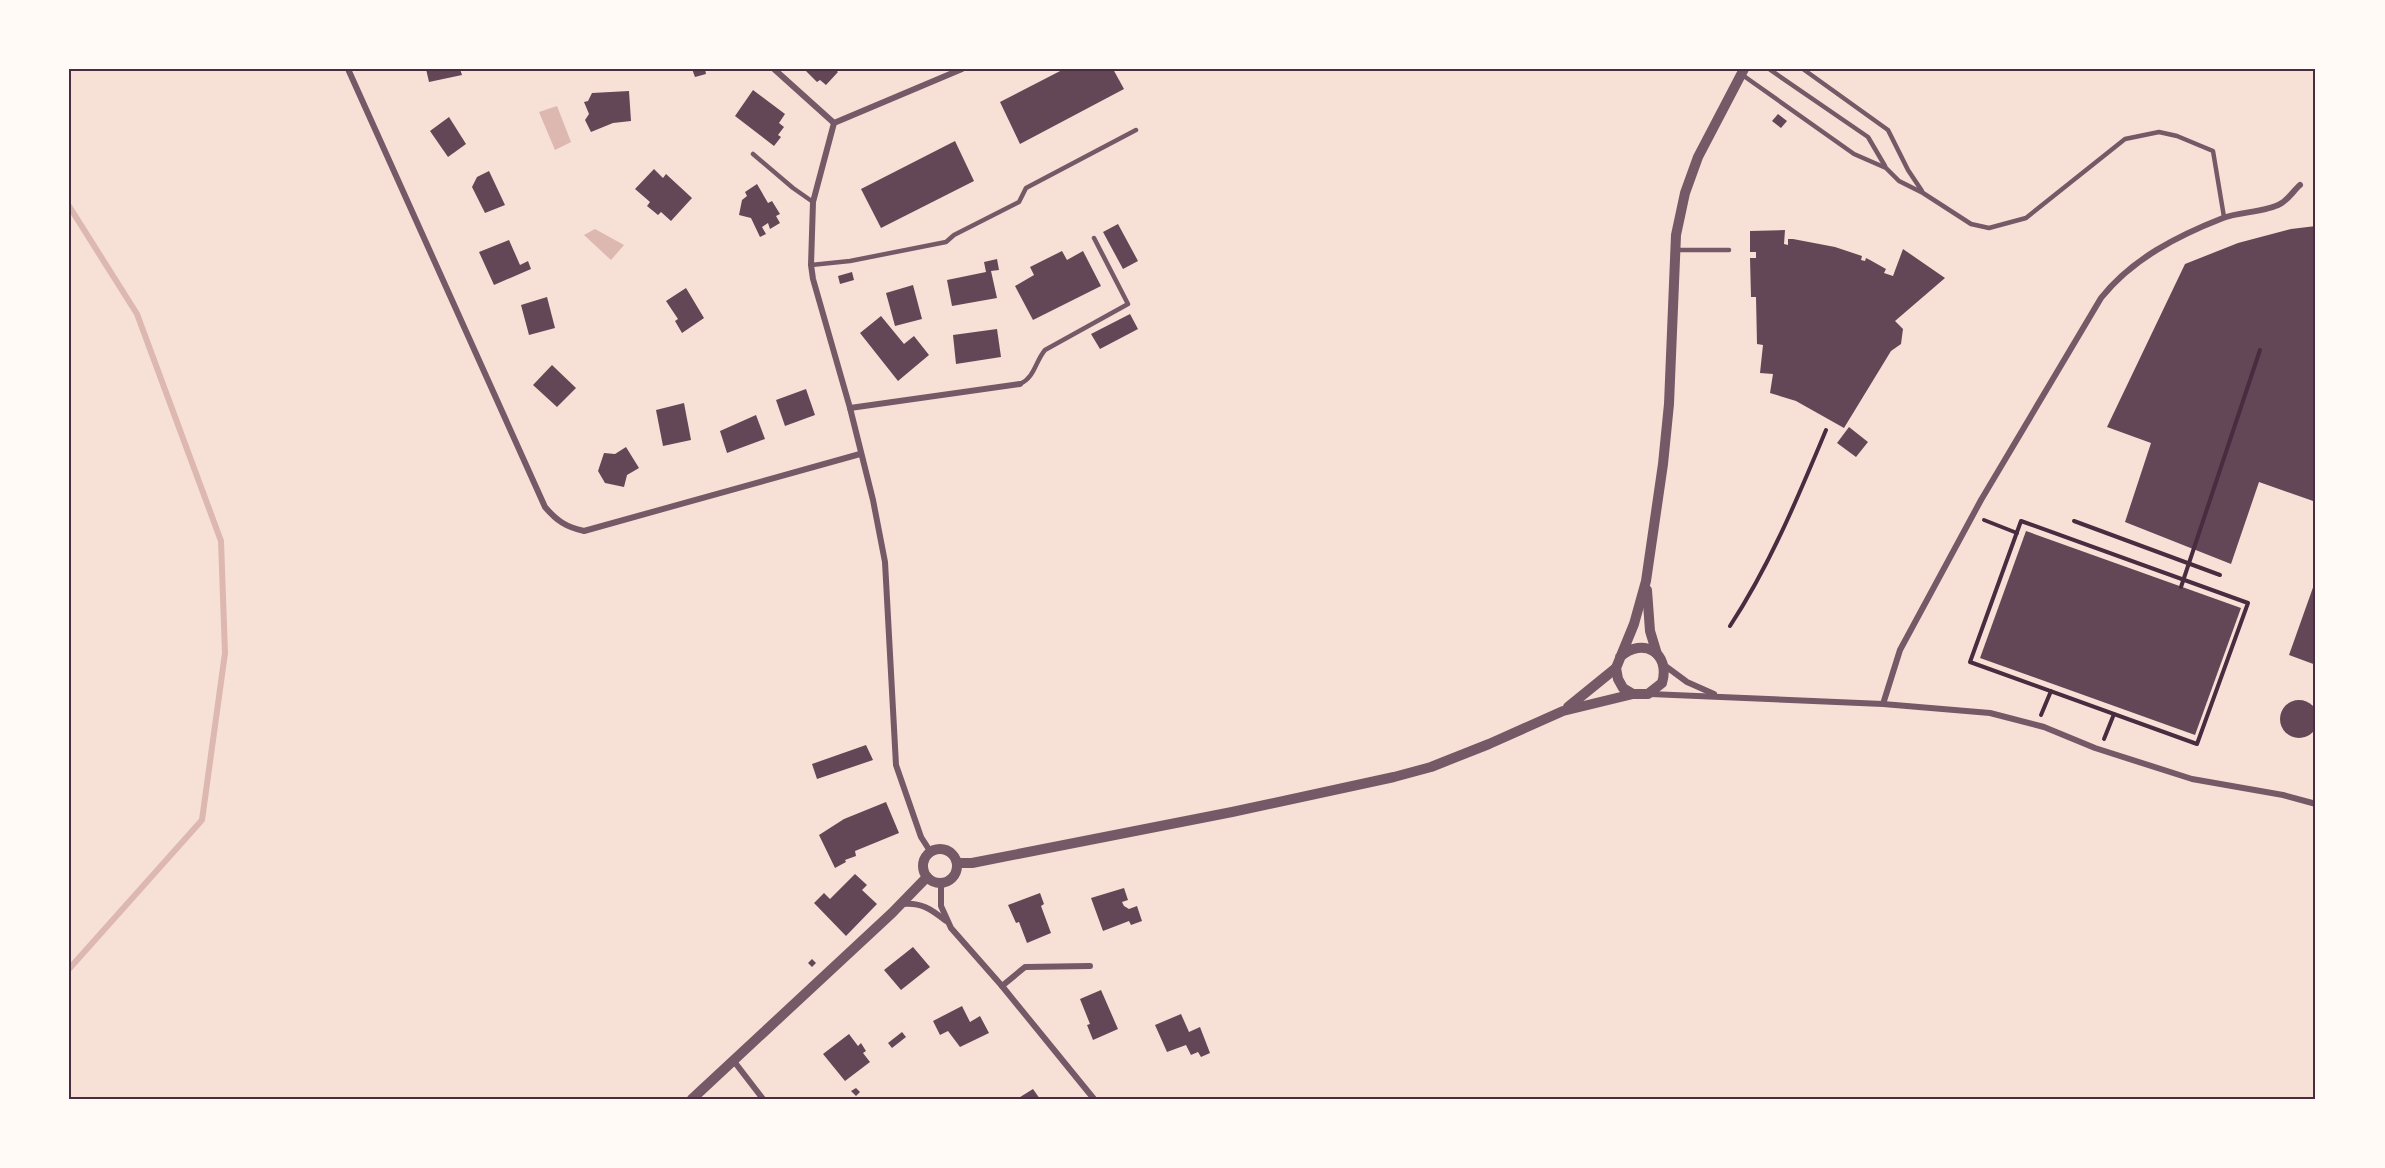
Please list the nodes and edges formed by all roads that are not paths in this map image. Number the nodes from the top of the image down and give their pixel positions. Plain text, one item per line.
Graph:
1 (348, 69) edge
2 (774, 69) edge
3 (962, 69) edge
4 (1769, 69) edge
5 (1803, 69) edge
6 (1743, 71) edge
7 (834, 123) junction
8 (1136, 130) dead end
9 (753, 154) dead end
10 (1886, 168) junction
11 (2300, 184) dead end
12 (1923, 193) junction
13 (813, 202) junction
14 (2224, 217) junction
15 (1094, 238) dead end
16 (1675, 250) junction
17 (1729, 250) dead end
18 (810, 265) junction
19 (1020, 384) joint
20 (850, 408) junction
21 (860, 454) junction
22 (1646, 581) junction
23 (1657, 654) junction
24 (1620, 657) junction
25 (1664, 665) junction
26 (1616, 668) junction
27 (1633, 694) junction
28 (1648, 694) junction
29 (1717, 696) junction
30 (1883, 704) junction
31 (1563, 711) junction
32 (2316, 804) edge
33 (930, 851) junction
34 (957, 863) junction
35 (927, 877) junction
36 (941, 883) junction
37 (901, 904) junction
38 (946, 922) junction
39 (1090, 966) dead end
40 (1002, 986) junction
41 (732, 1059) junction
42 (692, 1099) edge
43 (763, 1099) edge
44 (1094, 1099) edge

1 - 21 street
2 - 7 street
3 - 7 street
4 - 10 lane
5 - 12 lane
6 - 10 lane
6 - 16 street
7 - 13 street
8 - 18 lane
9 - 13 lane
10 - 12 lane
11 - 14 street
12 - 14 lane
13 - 18 street
14 - 30 street
15 - 19 lane
16 - 17 lane
16 - 22 street
18 - 20 street
19 - 20 street
20 - 21 street
21 - 33 street
22 - 23 street
22 - 24 street
23 - 24 street
23 - 25 street
24 - 26 street
25 - 28 street
25 - 29 street
26 - 27 street
26 - 31 street
27 - 28 street
27 - 31 street
28 - 29 street
29 - 30 street
30 - 32 street
31 - 34 street
33 - 34 street
33 - 35 street
34 - 36 street
35 - 36 street
35 - 37 street
36 - 38 street
37 - 38 street
37 - 41 street
38 - 40 street
39 - 40 street
40 - 44 street
41 - 42 street
41 - 43 street

